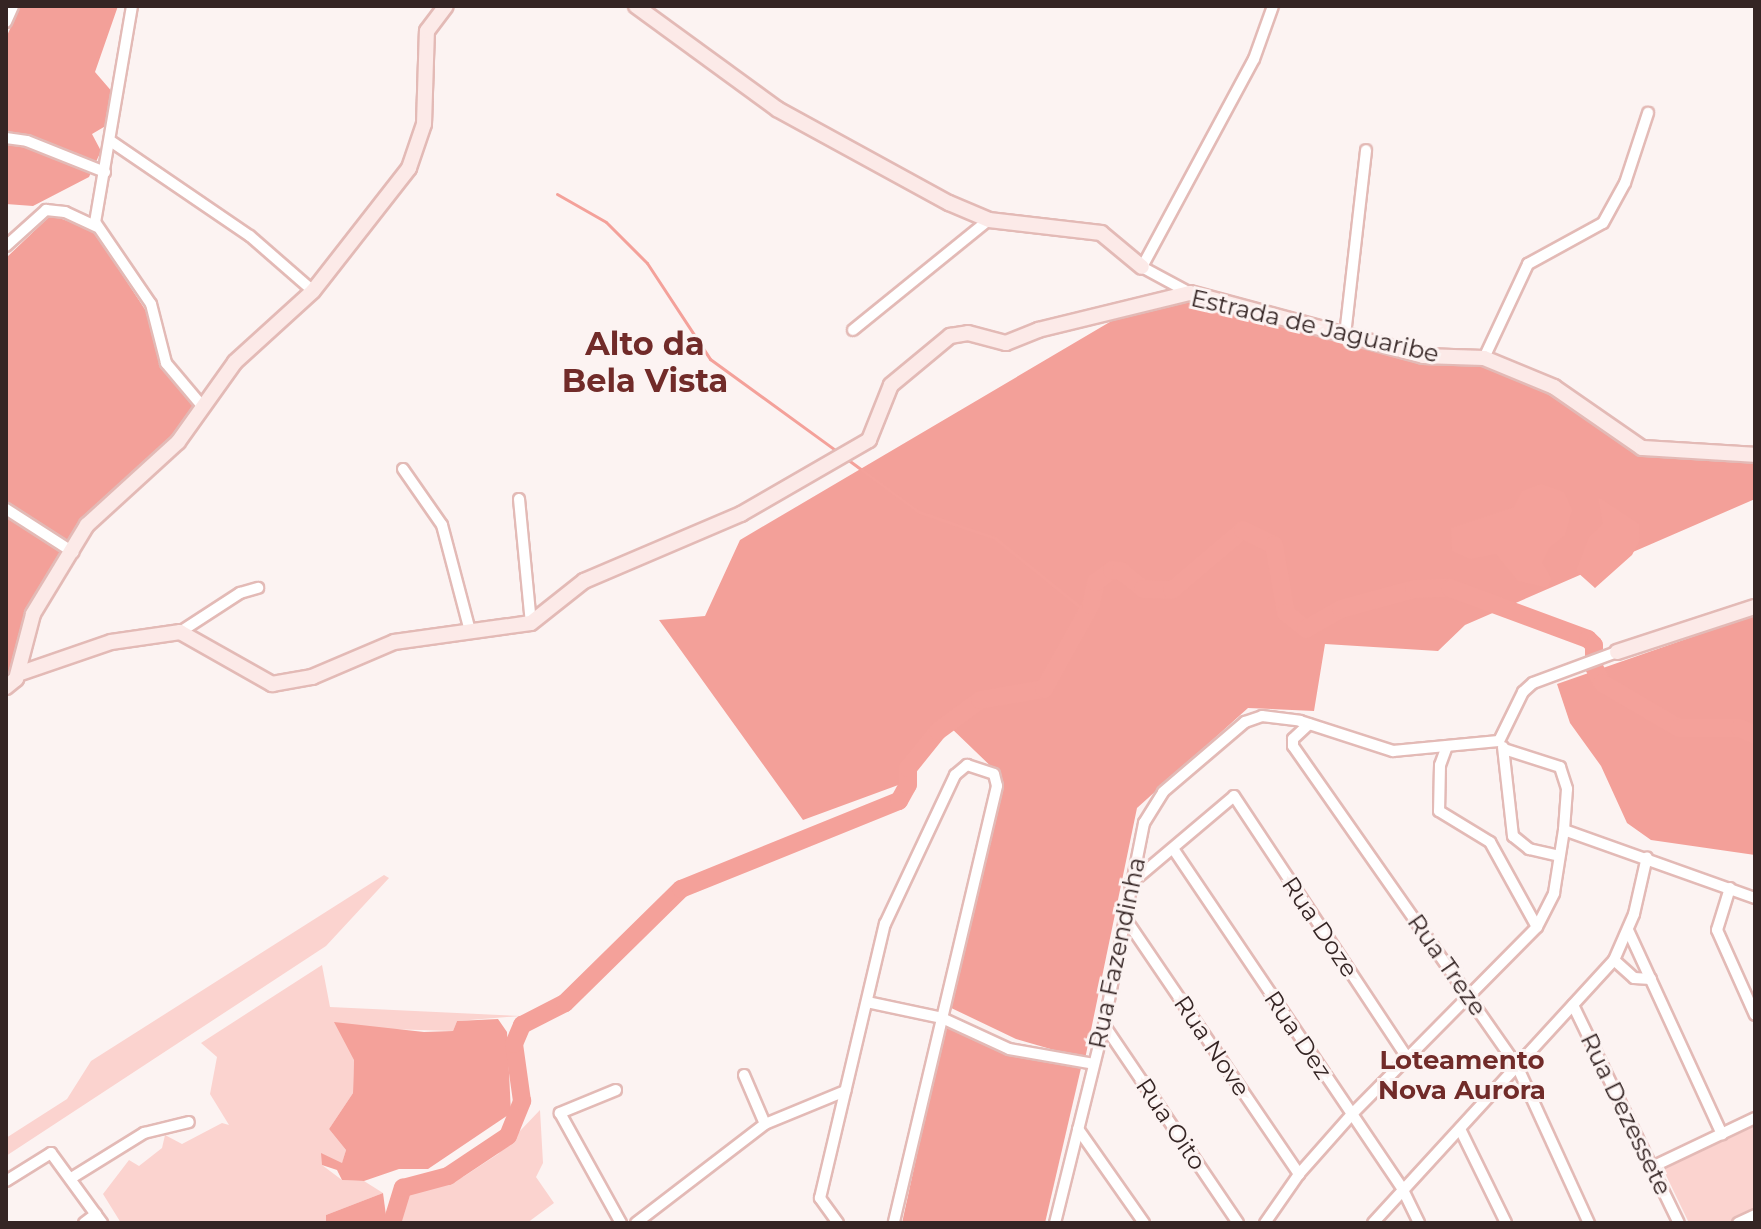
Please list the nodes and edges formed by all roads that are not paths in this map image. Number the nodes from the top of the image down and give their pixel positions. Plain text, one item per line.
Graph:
1 (13, 6) edge
2 (132, 6) edge
3 (446, 6) edge
4 (636, 6) edge
5 (1273, 6) edge
6 (6, 22) edge
7 (1648, 113) dead end
8 (6, 138) edge
9 (112, 142) junction
10 (1366, 150) dead end
11 (105, 172) junction
12 (989, 220) junction
13 (97, 227) junction
14 (6, 246) edge
15 (1142, 267) junction
16 (313, 291) junction
17 (1190, 293) junction
18 (853, 330) dead end
19 (1345, 335) junction
20 (1484, 358) junction
21 (203, 407) junction
22 (1755, 455) edge
23 (403, 469) dead end
24 (519, 499) dead end
25 (6, 509) edge
26 (73, 552) junction
27 (258, 588) dead end
28 (1755, 607) edge
29 (531, 623) junction
30 (470, 631) junction
31 (180, 632) junction
32 (1617, 652) joint
33 (18, 674) junction
34 (6, 687) edge
35 (1309, 724) junction
36 (1502, 745) junction
37 (1447, 746) junction
38 (1564, 830) junction
39 (1174, 850) junction
40 (1559, 856) junction
41 (1647, 857) junction
42 (1130, 884) junction
43 (1730, 888) junction
44 (1755, 898) edge
45 (1125, 918) junction
46 (1537, 927) junction
47 (1628, 930) junction
48 (1614, 960) junction
49 (1651, 979) junction
50 (1468, 995) junction
51 (867, 1002) junction
52 (1573, 1005) junction
53 (1755, 1015) edge
54 (942, 1018) junction
55 (1104, 1025) junction
56 (1407, 1057) junction
57 (1094, 1064) junction
58 (1517, 1066) junction
59 (744, 1075) dead end
60 (616, 1090) dead end
61 (845, 1091) junction
62 (1352, 1114) junction
63 (1755, 1118) edge
64 (189, 1122) dead end
65 (765, 1124) junction
66 (1078, 1129) junction
67 (1460, 1129) junction
68 (1722, 1134) junction
69 (1652, 1167) junction
70 (1299, 1174) junction
71 (73, 1177) junction
72 (6, 1181) edge
73 (1403, 1190) junction
74 (1755, 1215) edge
75 (99, 1219) edge
76 (84, 1223) edge
77 (621, 1223) edge
78 (636, 1223) edge
79 (838, 1223) edge
80 (894, 1223) edge
81 (1055, 1223) edge
82 (1144, 1223) edge
83 (1238, 1223) edge
84 (1265, 1223) edge
85 (1373, 1223) edge
86 (1419, 1223) edge
87 (1506, 1223) edge
88 (1589, 1223) edge
89 (1679, 1223) edge
90 (1738, 1223) edge

1 - 6 street
2 - 9 street
3 - 16 street
4 - 12 street
5 - 15 street
7 - 20 street
8 - 11 street
9 - 11 street
9 - 16 street
10 - 19 street
11 - 13 street
12 - 15 street
12 - 18 street
13 - 14 street
13 - 21 street
15 - 17 street
16 - 21 street
17 - 19 street, Estrada de Jaguaribe
17 - 29 street, Estrada de Jaguaribe
19 - 20 street, Estrada de Jaguaribe
20 - 22 street, Estrada de Jaguaribe
21 - 26 street
23 - 30 street
24 - 29 street
25 - 26 street
26 - 33 street
27 - 31 street
28 - 32 street
29 - 30 street
30 - 31 street
31 - 33 street
32 - 36 street
33 - 34 street
35 - 37 street
35 - 42 street, Rua Fazendinha
35 - 50 street, Rua Treze
36 - 37 street
36 - 38 street
36 - 40 street
37 - 46 street
38 - 40 street
38 - 41 street
39 - 42 street
39 - 56 street, Rua Doze
39 - 62 street, Rua Dez
40 - 46 street
41 - 43 street
41 - 47 street
42 - 45 street, Rua Fazendinha
43 - 44 street
43 - 53 street
45 - 55 street, Rua Fazendinha
45 - 70 street, Rua Nove
46 - 50 street
47 - 48 street
47 - 49 street
48 - 49 street
48 - 52 street
49 - 68 street
50 - 56 street
50 - 58 street, Rua Treze
51 - 54 street
51 - 54 street
51 - 61 street
52 - 58 street
52 - 69 street, Rua Dezessete
54 - 57 street
54 - 80 street
55 - 57 street, Rua Fazendinha
55 - 83 street, Rua Oito
56 - 62 street
57 - 66 street, Rua Fazendinha
58 - 67 street
58 - 88 street, Rua Treze
59 - 65 street
60 - 77 street
61 - 65 street
61 - 79 street
62 - 70 street
62 - 73 street, Rua Dez
63 - 68 street
64 - 71 street
65 - 78 street
66 - 81 street, Rua Fazendinha
66 - 82 street
67 - 73 street
67 - 87 street
68 - 69 street
69 - 89 street, Rua Dezessete
70 - 84 street
71 - 72 street
71 - 75 street
73 - 85 street
73 - 86 street, Rua Dez
74 - 90 street
75 - 76 street

